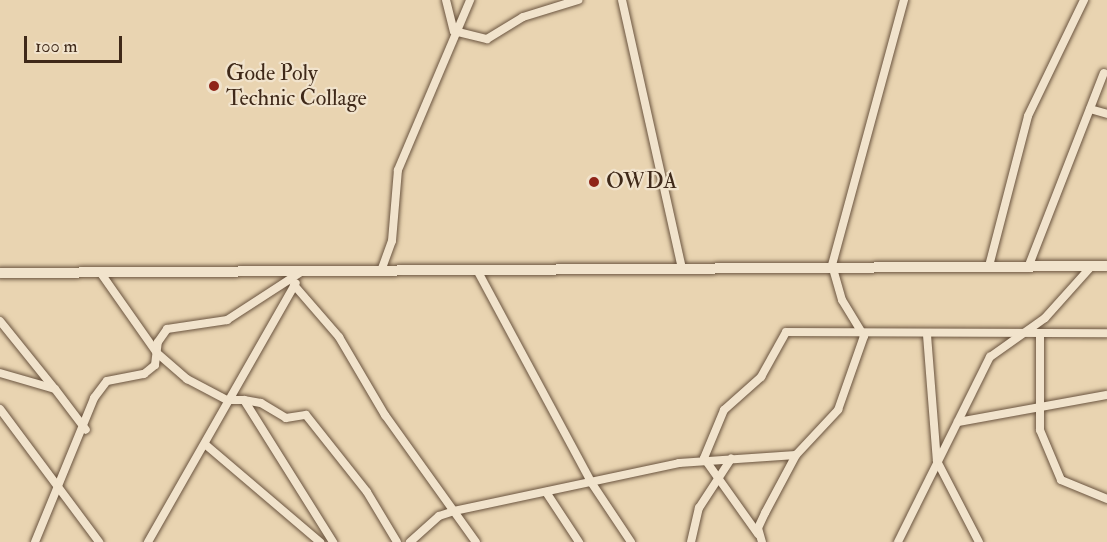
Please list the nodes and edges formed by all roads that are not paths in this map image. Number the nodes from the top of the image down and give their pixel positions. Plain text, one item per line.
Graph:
1 (446, 0) edge
2 (470, 0) edge
3 (578, 0) edge
4 (622, 0) edge
5 (904, 0) edge
6 (1084, 0) edge
7 (454, 31) junction
8 (1104, 73) dead end
9 (1090, 110) junction
10 (1107, 114) edge
11 (832, 265) junction
12 (1029, 265) junction
13 (989, 266) junction
14 (1107, 266) edge
15 (681, 268) junction
16 (1089, 269) junction
17 (477, 270) junction
18 (303, 271) junction
19 (381, 271) junction
20 (0, 273) edge
21 (100, 273) junction
22 (294, 285) junction
23 (0, 321) edge
24 (1107, 333) edge
25 (1026, 334) junction
26 (1040, 334) junction
27 (927, 335) junction
28 (864, 336) junction
29 (158, 353) junction
30 (0, 373) edge
31 (55, 389) junction
32 (1107, 395) edge
33 (227, 399) junction
34 (244, 400) junction
35 (1040, 405) junction
36 (0, 409) edge
37 (4, 422) edge
38 (958, 422) junction
39 (86, 430) junction
40 (206, 445) junction
41 (796, 455) junction
42 (731, 459) junction
43 (938, 461) junction
44 (707, 463) junction
45 (716, 476) junction
46 (591, 482) junction
47 (59, 490) junction
48 (546, 492) junction
49 (1107, 499) edge
50 (454, 511) junction
51 (758, 534) junction
52 (316, 541) edge
53 (35, 542) edge
54 (99, 542) edge
55 (148, 542) edge
56 (333, 542) edge
57 (396, 542) edge
58 (410, 542) edge
59 (476, 542) edge
60 (579, 542) edge
61 (631, 542) edge
62 (691, 542) edge
63 (762, 542) edge
64 (898, 542) edge
65 (979, 542) edge

1 - 7 street
2 - 7 street
3 - 7 street
4 - 15 street
5 - 11 street
6 - 13 street
7 - 19 street
8 - 9 street
9 - 10 street
9 - 12 street
11 - 13 street
11 - 15 street
11 - 28 street
12 - 13 street
12 - 16 street
14 - 16 street
15 - 17 street
16 - 25 street
17 - 19 street
17 - 46 street
18 - 19 street
18 - 21 street
18 - 22 street
18 - 29 street
20 - 21 street
21 - 29 street
22 - 33 street
22 - 50 street
23 - 31 street
24 - 26 street
25 - 26 street
25 - 27 street
25 - 38 street
26 - 35 street
27 - 28 street
27 - 43 street
28 - 41 street
28 - 44 street
29 - 33 street
29 - 39 street
30 - 31 street
31 - 39 street
32 - 35 street
33 - 34 street
33 - 40 street
34 - 56 street
34 - 57 street
35 - 38 street
35 - 49 street
36 - 37 street
37 - 47 street
38 - 43 street
39 - 47 street
40 - 52 street
40 - 55 street
41 - 42 street
41 - 51 street
42 - 44 street
42 - 45 street
43 - 64 street
43 - 65 street
44 - 45 street
44 - 46 street
45 - 51 street
45 - 62 street
46 - 48 street
46 - 61 street
47 - 53 street
47 - 54 street
48 - 50 street
48 - 60 street
50 - 58 street
50 - 59 street
51 - 63 street

